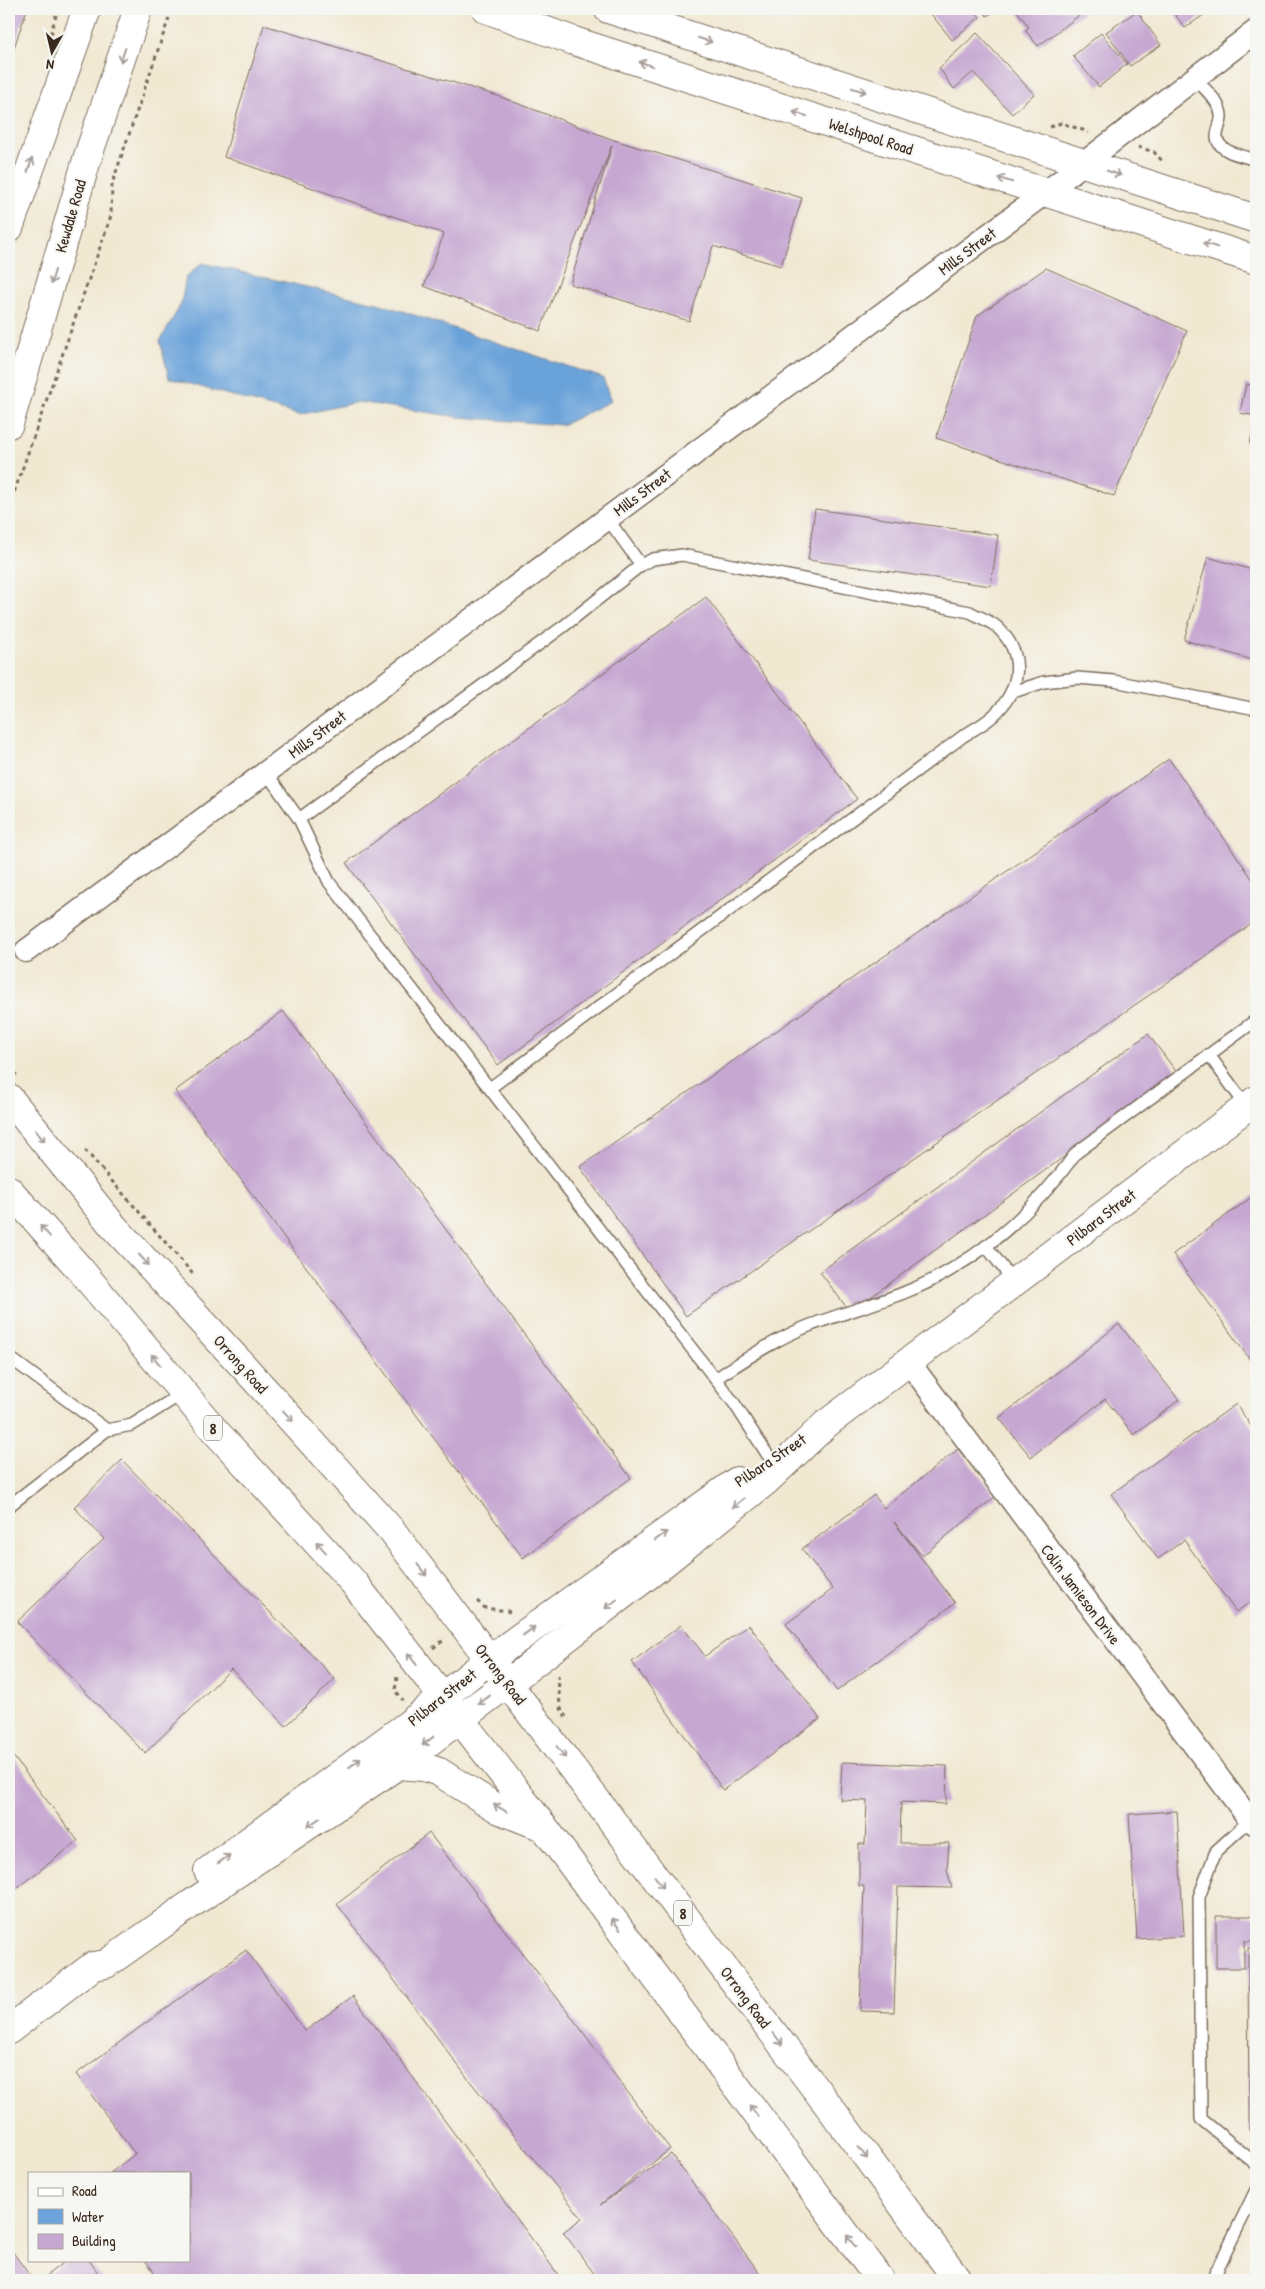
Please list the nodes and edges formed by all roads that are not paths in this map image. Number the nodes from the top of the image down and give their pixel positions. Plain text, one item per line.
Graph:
1 (87, 9) edge
2 (486, 9) edge
3 (608, 9) edge
4 (139, 12) edge
5 (1253, 39) edge
6 (1195, 78) junction
7 (1256, 160) edge
8 (1083, 163) junction
9 (1045, 193) junction
10 (1256, 219) edge
11 (9, 228) edge
12 (1256, 260) edge
13 (9, 424) edge
14 (606, 518) junction
15 (641, 565) junction
16 (1013, 692) junction
17 (1256, 709) edge
18 (266, 772) junction
19 (299, 819) junction
20 (26, 951) dead end
21 (1256, 1020) edge
22 (1209, 1055) junction
23 (490, 1088) junction
24 (9, 1098) edge
25 (1252, 1104) edge
26 (9, 1190) edge
27 (986, 1246) junction
28 (1014, 1282) junction
29 (9, 1358) edge
30 (908, 1361) junction
31 (715, 1379) junction
32 (183, 1393) junction
33 (826, 1424) junction
34 (107, 1430) junction
35 (770, 1457) junction
36 (9, 1506) edge
37 (490, 1660) junction
38 (508, 1683) junction
39 (444, 1696) junction
40 (460, 1718) junction
41 (398, 1765) junction
42 (1253, 1822) edge
43 (544, 1827) junction
44 (93, 1966) junction
45 (9, 2030) edge
46 (1256, 2164) edge
47 (1256, 2190) edge
48 (880, 2280) edge
49 (958, 2280) edge
50 (1212, 2280) edge

11 -> 1 main road
9 -> 2 main road, Welshpool Road
3 -> 8 main road
4 -> 13 main road, Kewdale Road
5 - 6 street, Mills Street
6 - 7 lane
6 - 8 street, Mills Street
8 - 9 street, Mills Street
8 -> 10 main road
12 -> 9 main road, Welshpool Road
9 - 14 street, Mills Street
14 - 15 lane
14 - 18 street, Mills Street
15 - 16 lane
15 - 19 lane
16 - 17 lane
16 - 23 lane
18 - 19 lane
18 - 20 street, Mills Street
19 - 23 lane
21 - 22 lane
22 - 25 lane
22 - 27 lane
23 - 31 lane
24 -> 37 main road, Orrong Road / 8
25 - 28 main road, Pilbara Street
32 -> 26 main road, 8
27 - 28 lane
27 - 31 lane
28 - 30 main road, Pilbara Street
29 - 34 lane
30 - 33 main road, Pilbara Street
30 - 42 street, Colin Jamieson Drive
31 - 35 lane
32 - 34 lane
39 -> 32 main road, 8
33 - 35 main road, Pilbara Street
33 -> 38 main road, Pilbara Street
34 - 36 lane
37 -> 35 main road, Pilbara Street
37 - 38 main road, Orrong Road / 8
37 - 39 main road, Pilbara Street
38 -> 40 main road, Pilbara Street
38 -> 49 main road, Orrong Road / 8
39 - 40 main road, 8
44 -> 39 main road, Pilbara Street
40 -> 41 main road, Pilbara Street
40 - 43 main road, 8
43 -> 41 main road
41 -> 44 main road, Pilbara Street
42 - 46 lane
48 -> 43 main road, 8
44 - 45 main road, Pilbara Street
47 - 50 lane

